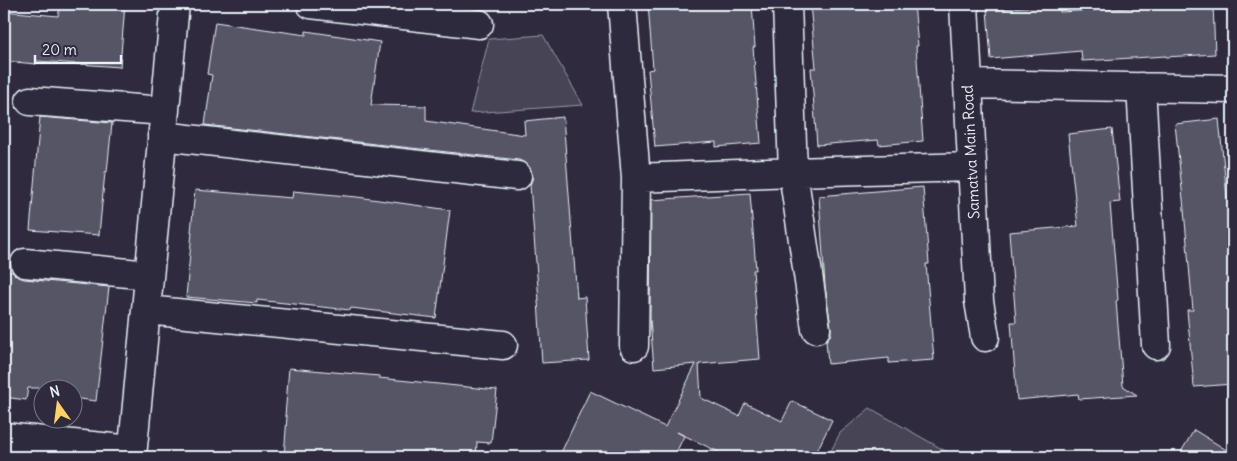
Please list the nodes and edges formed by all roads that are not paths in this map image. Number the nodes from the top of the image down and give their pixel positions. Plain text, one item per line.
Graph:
1 (175, 4) edge
2 (311, 4) edge
3 (622, 4) edge
4 (787, 4) edge
5 (964, 4) edge
6 (479, 24) dead end
7 (968, 84) junction
8 (1141, 87) junction
9 (1233, 89) edge
10 (30, 101) dead end
11 (164, 124) junction
12 (972, 168) junction
13 (793, 172) junction
14 (517, 176) dead end
15 (636, 178) junction
16 (25, 263) dead end
17 (149, 275) junction
18 (146, 310) junction
19 (816, 329) dead end
20 (986, 338) dead end
21 (503, 345) dead end
22 (1156, 345) dead end
23 (634, 346) dead end
24 (4, 437) edge
25 (132, 454) edge

1 - 11 street
2 - 6 street
3 - 15 street
4 - 13 street
5 - 7 street, Samatva Main Road
7 - 8 street
7 - 12 street, Samatva Main Road
8 - 9 street
8 - 22 street
10 - 11 street
11 - 14 street
11 - 17 street
12 - 13 street
12 - 20 street, Samatva Main Road
13 - 15 street
13 - 19 street
15 - 23 street
16 - 17 street
17 - 18 street
18 - 21 street
18 - 25 street
24 - 25 street

